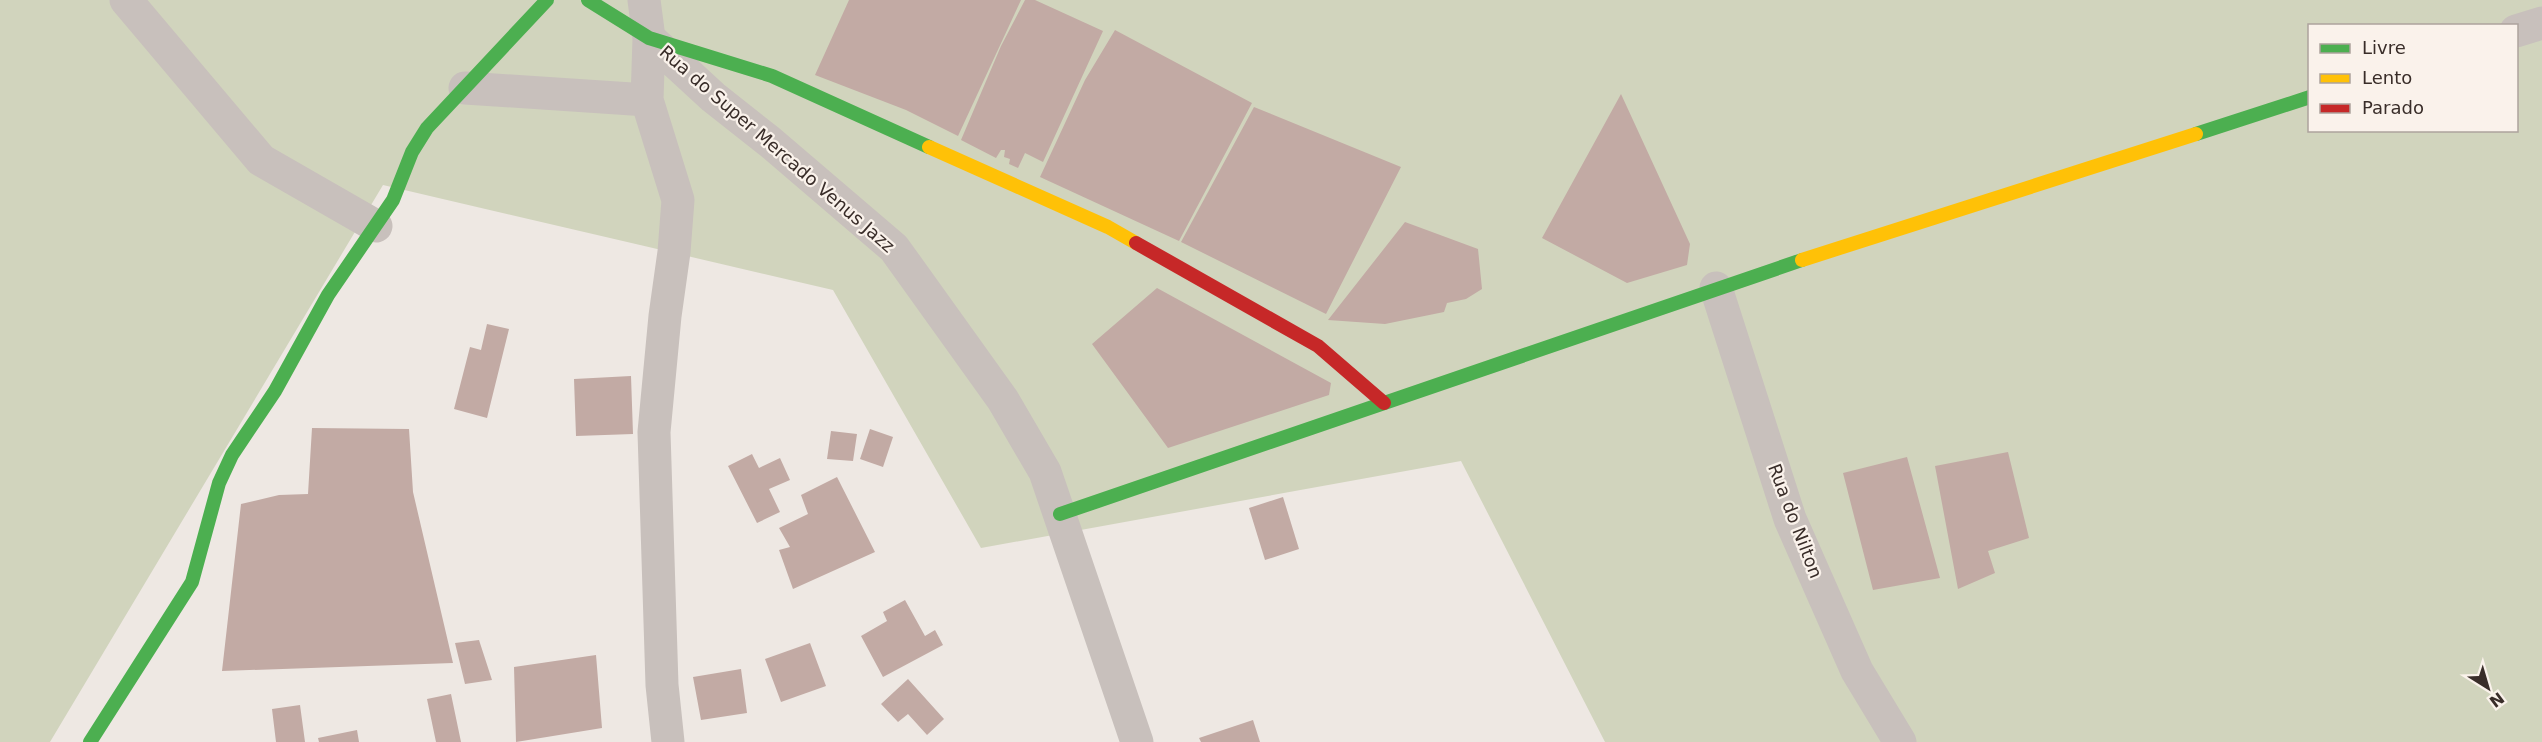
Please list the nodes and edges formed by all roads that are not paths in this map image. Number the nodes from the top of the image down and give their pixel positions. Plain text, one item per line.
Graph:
1 (126, 0) edge
2 (548, 0) edge
3 (588, 0) edge
4 (644, 0) edge
5 (2542, 23) edge
6 (2518, 31) edge
7 (649, 38) junction
8 (465, 88) junction
9 (2308, 98) edge
10 (647, 100) junction
11 (376, 226) junction
12 (1716, 288) junction
13 (1384, 403) junction
14 (1060, 514) junction
15 (90, 742) edge
16 (668, 742) edge
17 (1137, 742) edge
18 (1900, 742) edge

1 - 11 street
2 - 8 street
3 - 7 street
4 - 7 street
5 - 6 street
7 - 10 street
7 - 13 street
7 - 14 street, Rua do Super Mercado Venus Jazz
8 - 10 street
8 - 11 street
9 - 12 street
10 - 16 street
11 - 15 street
12 - 13 street
12 - 18 street, Rua do Nilton
13 - 14 street
14 - 17 street, Rua do Super Mercado Venus Jazz

